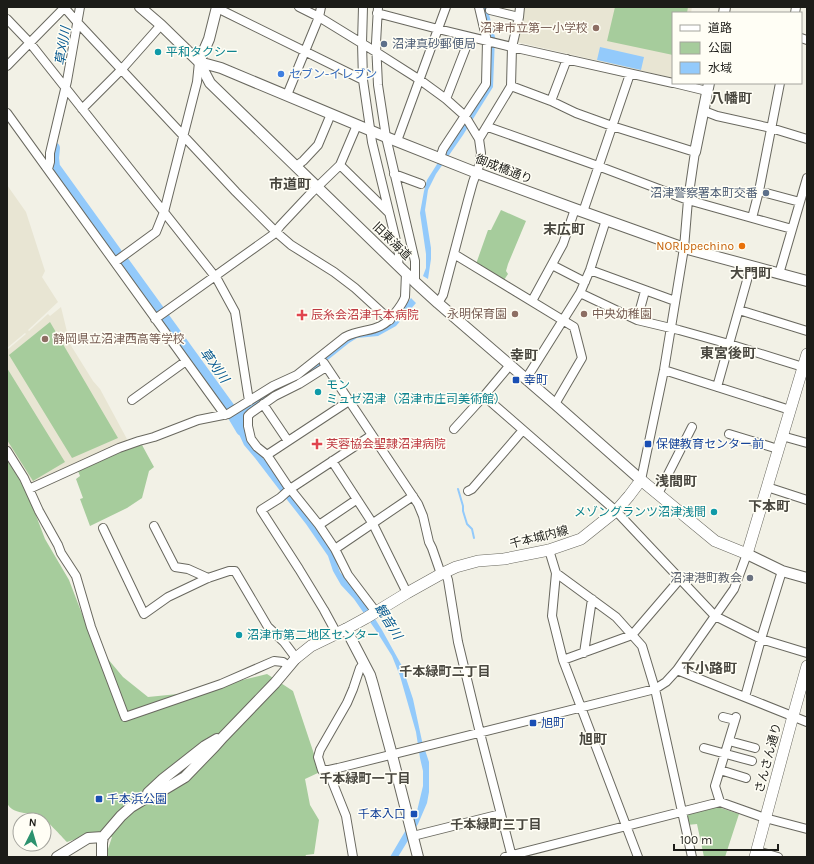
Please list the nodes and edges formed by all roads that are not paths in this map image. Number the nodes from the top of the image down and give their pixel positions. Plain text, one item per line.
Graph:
1 (64, 7) edge
2 (80, 7) edge
3 (140, 7) edge
4 (299, 7) edge
5 (321, 7) edge
6 (364, 7) edge
7 (446, 7) edge
8 (479, 7) edge
9 (520, 7) edge
10 (217, 8) edge
11 (377, 10) edge
12 (490, 10) dead end
13 (319, 17) junction
14 (519, 17) junction
15 (7, 19) edge
16 (77, 22) junction
17 (161, 25) junction
18 (438, 29) junction
19 (470, 37) junction
20 (487, 41) junction
21 (30, 43) junction
22 (362, 43) junction
23 (512, 47) junction
24 (304, 52) junction
25 (376, 52) junction
26 (567, 59) junction
27 (199, 62) junction
28 (7, 66) edge
29 (122, 69) junction
30 (630, 74) junction
31 (363, 80) junction
32 (420, 80) junction
33 (672, 83) edge
34 (682, 84) edge
35 (780, 84) edge
36 (511, 86) junction
37 (708, 87) edge
38 (65, 88) junction
39 (287, 94) junction
40 (446, 99) junction
41 (551, 101) junction
42 (82, 109) junction
43 (704, 111) junction
44 (7, 113) edge
45 (331, 114) junction
46 (464, 116) junction
47 (357, 125) junction
48 (612, 126) junction
49 (488, 127) junction
50 (771, 128) junction
51 (371, 130) junction
52 (183, 136) junction
53 (386, 137) junction
54 (479, 139) junction
55 (807, 139) edge
56 (397, 141) junction
57 (695, 152) junction
58 (442, 159) junction
59 (296, 166) junction
60 (340, 166) junction
61 (598, 166) junction
62 (48, 169) junction
63 (477, 173) junction
64 (394, 174) junction
65 (807, 178) edge
66 (421, 184) dead end
67 (317, 187) junction
68 (759, 191) junction
69 (688, 200) junction
70 (800, 202) junction
71 (579, 211) junction
72 (164, 212) junction
73 (390, 214) junction
74 (752, 218) junction
75 (606, 220) junction
76 (792, 229) junction
77 (276, 232) junction
78 (684, 248) junction
79 (454, 254) junction
80 (115, 262) junction
81 (398, 265) junction
82 (552, 265) junction
83 (751, 266) junction
84 (590, 270) junction
85 (406, 273) junction
86 (779, 274) junction
87 (215, 276) junction
88 (807, 281) edge
89 (415, 282) junction
90 (585, 282) junction
91 (645, 290) junction
92 (580, 293) junction
93 (532, 301) junction
94 (675, 302) junction
95 (438, 303) junction
96 (739, 310) junction
97 (155, 319) junction
98 (390, 320) junction
99 (562, 320) junction
100 (637, 320) junction
101 (670, 328) junction
102 (807, 331) edge
103 (729, 344) junction
104 (807, 354) edge
105 (320, 357) junction
106 (186, 361) junction
107 (510, 365) junction
108 (326, 367) junction
109 (803, 367) junction
110 (664, 370) junction
111 (526, 379) junction
112 (717, 387) junction
113 (484, 396) junction
114 (132, 400) dead end
115 (249, 401) junction
116 (349, 401) junction
117 (263, 404) junction
118 (555, 404) junction
119 (238, 408) junction
120 (790, 410) junction
121 (225, 415) junction
122 (248, 416) junction
123 (692, 427) dead end
124 (454, 429) dead end
125 (523, 430) junction
126 (729, 434) dead end
127 (372, 435) junction
128 (782, 436) junction
129 (288, 441) junction
130 (807, 443) edge
131 (778, 449) junction
132 (7, 451) edge
133 (267, 455) junction
134 (332, 461) junction
135 (641, 480) junction
136 (767, 487) junction
137 (29, 489) junction
138 (290, 489) junction
139 (468, 491) dead end
140 (658, 494) junction
141 (413, 496) junction
142 (356, 500) junction
143 (807, 500) edge
144 (616, 511) junction
145 (373, 524) junction
146 (318, 525) junction
147 (154, 526) dead end
148 (103, 528) dead end
149 (335, 549) junction
150 (549, 550) junction
151 (747, 554) junction
152 (782, 571) junction
153 (443, 573) junction
154 (556, 573) junction
155 (208, 578) junction
156 (807, 578) edge
157 (680, 579) junction
158 (407, 593) junction
159 (592, 599) junction
160 (372, 615) junction
161 (715, 616) junction
162 (341, 632) junction
163 (632, 635) junction
164 (761, 639) junction
165 (584, 653) junction
166 (807, 653) edge
167 (563, 660) junction
168 (292, 662) junction
169 (364, 663) junction
170 (677, 670) junction
171 (806, 672) edge
172 (655, 689) junction
173 (745, 697) junction
174 (581, 708) junction
175 (723, 716) dead end
176 (792, 716) junction
177 (807, 722) edge
178 (480, 733) junction
179 (729, 741) junction
180 (704, 748) dead end
181 (756, 748) dead end
182 (725, 754) junction
183 (392, 755) junction
184 (752, 761) dead end
185 (329, 770) junction
186 (720, 770) junction
187 (746, 778) dead end
188 (720, 802) junction
189 (682, 813) junction
190 (501, 814) junction
191 (766, 818) junction
192 (627, 826) junction
193 (807, 829) edge
194 (413, 835) junction
195 (104, 837) junction
196 (756, 854) edge
197 (509, 856) edge
198 (57, 857) edge
199 (102, 857) edge
200 (353, 857) edge
201 (418, 857) edge
202 (638, 857) edge
203 (692, 857) edge
204 (778, 857) edge

1 - 16 street
1 - 21 street
2 - 16 street
3 - 17 street, 旧東海道
4 - 13 street
5 - 13 street
6 - 22 street
7 - 18 street
8 - 20 street
9 - 14 street
10 - 24 street
10 - 27 street
11 - 18 street
11 - 25 street
12 - 14 street
13 - 22 street
13 - 24 street
14 - 23 street
15 - 21 street
16 - 29 street
16 - 38 street
17 - 27 street, 旧東海道
17 - 29 street
18 - 19 street
18 - 32 street
19 - 20 street
19 - 40 street
20 - 23 street
20 - 46 street
21 - 28 street
21 - 38 street
22 - 25 street
22 - 31 street
23 - 26 street
23 - 36 street
24 - 31 street
24 - 39 street
25 - 32 street
25 - 53 street
26 - 30 street
26 - 41 street
27 - 39 street, 御成橋通り
27 - 52 street
27 - 59 street, 旧東海道
29 - 42 street
29 - 52 street
30 - 33 street
30 - 48 street
31 - 51 street
32 - 40 street
32 - 56 street
34 - 37 street
35 - 50 street
36 - 41 street
36 - 49 street
37 - 43 street
38 - 42 street
38 - 62 street
39 - 45 street, 御成橋通り
40 - 46 street
41 - 48 street
42 - 72 street
43 - 50 street
43 - 57 street
44 - 62 street
45 - 47 street, 御成橋通り
45 - 59 street
46 - 54 street
46 - 58 street
47 - 51 street, 御成橋通り
47 - 60 street
48 - 57 street
48 - 61 street
49 - 54 street
49 - 61 street
50 - 55 street
50 - 68 street
51 - 53 street, 御成橋通り
51 - 73 street
52 - 72 street
52 - 77 street
53 - 56 street, 御成橋通り
53 - 64 street
54 - 63 street
56 - 58 street, 御成橋通り
57 - 69 street
58 - 63 street, 御成橋通り
59 - 67 street, 旧東海道
60 - 67 street
60 - 73 street
61 - 69 street
61 - 71 street
62 - 80 street
63 - 71 street, 御成橋通り
63 - 79 street
64 - 66 street
64 - 89 street
65 - 70 street
67 - 77 street
67 - 81 street, 旧東海道
68 - 70 street
68 - 74 street
69 - 74 street
69 - 78 street
70 - 76 street
71 - 75 street, 御成橋通り
71 - 82 street
72 - 80 street
72 - 87 street
73 - 81 street
74 - 76 street
75 - 78 street, 御成橋通り
75 - 84 street
76 - 86 street
77 - 87 street
77 - 98 street
78 - 83 street, 御成橋通り
78 - 94 street
79 - 93 street
79 - 95 street
80 - 97 street
81 - 85 street, 旧東海道
82 - 90 street
82 - 93 street
83 - 86 street, 御成橋通り
83 - 96 street
84 - 90 street
84 - 91 street
85 - 89 street, 旧東海道
85 - 98 street
86 - 88 street, 御成橋通り
87 - 97 street
87 - 115 street
89 - 95 street, 旧東海道
90 - 92 street
91 - 94 street
91 - 100 street
92 - 99 street
92 - 100 street
93 - 99 street
94 - 101 street
95 - 107 street, 旧東海道
96 - 102 street
96 - 103 street
97 - 106 street
98 - 105 street
99 - 111 street
99 - 118 street
100 - 101 street
101 - 103 street
101 - 110 street
103 - 109 street
103 - 112 street
104 - 109 main road
105 - 108 street
105 - 115 street
106 - 114 street
106 - 121 street
107 - 111 street, 旧東海道
107 - 113 street
108 - 116 street
108 - 117 street
109 - 120 main road
110 - 112 street
110 - 135 street
111 - 118 street, 旧東海道
112 - 120 street
113 - 124 street
113 - 125 street
115 - 119 street
116 - 127 street
116 - 129 street
117 - 122 street
117 - 129 street
118 - 135 street, 旧東海道
119 - 121 street
119 - 122 street
120 - 128 main road
121 - 137 street
122 - 133 street
123 - 140 street
125 - 139 street
125 - 144 street
126 - 131 street
127 - 134 street
127 - 141 street
128 - 130 street
128 - 131 main road
129 - 133 street
131 - 136 main road
132 - 137 street
133 - 138 street
134 - 138 street
134 - 142 street
135 - 140 main road
135 - 144 main road, 千本城内線
136 - 143 street
136 - 151 main road
137 - 168 street
138 - 146 street
138 - 162 street
140 - 151 main road
141 - 145 street
141 - 153 street
142 - 145 street
142 - 146 street
144 - 150 main road, 千本城内線
144 - 157 street
145 - 149 street
145 - 158 street
146 - 149 street
147 - 155 street
148 - 155 street
149 - 160 street
150 - 153 main road, 千本城内線
150 - 154 street
151 - 152 street
151 - 161 street
152 - 156 street
152 - 164 street
153 - 158 main road, 千本城内線
153 - 178 street
154 - 159 street
154 - 167 street
155 - 168 street
157 - 161 street
157 - 163 street
158 - 160 main road, 千本城内線
159 - 163 street
159 - 165 street
160 - 162 main road, 千本城内線
161 - 164 street
161 - 170 street
162 - 168 main road, 千本城内線
162 - 169 street
163 - 165 street
163 - 172 street
164 - 166 street
164 - 173 street
165 - 167 street
167 - 174 street
168 - 195 street
169 - 183 street
169 - 185 street
170 - 172 street
170 - 173 street
171 - 176 main road, さんさん通り
172 - 174 street
172 - 189 street
173 - 176 street
174 - 178 street
174 - 192 street
175 - 179 street
176 - 177 street
176 - 191 main road, さんさん通り
178 - 183 street
178 - 190 street
179 - 181 street
179 - 182 street
180 - 182 street
182 - 184 street
182 - 186 street
183 - 185 street
183 - 194 street
185 - 200 street
186 - 187 street
186 - 188 street
188 - 189 street
188 - 191 street
189 - 192 street
189 - 203 street
190 - 194 street
190 - 197 street
191 - 193 street
191 - 196 main road, さんさん通り
192 - 197 street
192 - 202 street
194 - 201 street
195 - 198 street
195 - 199 street
196 - 204 street

